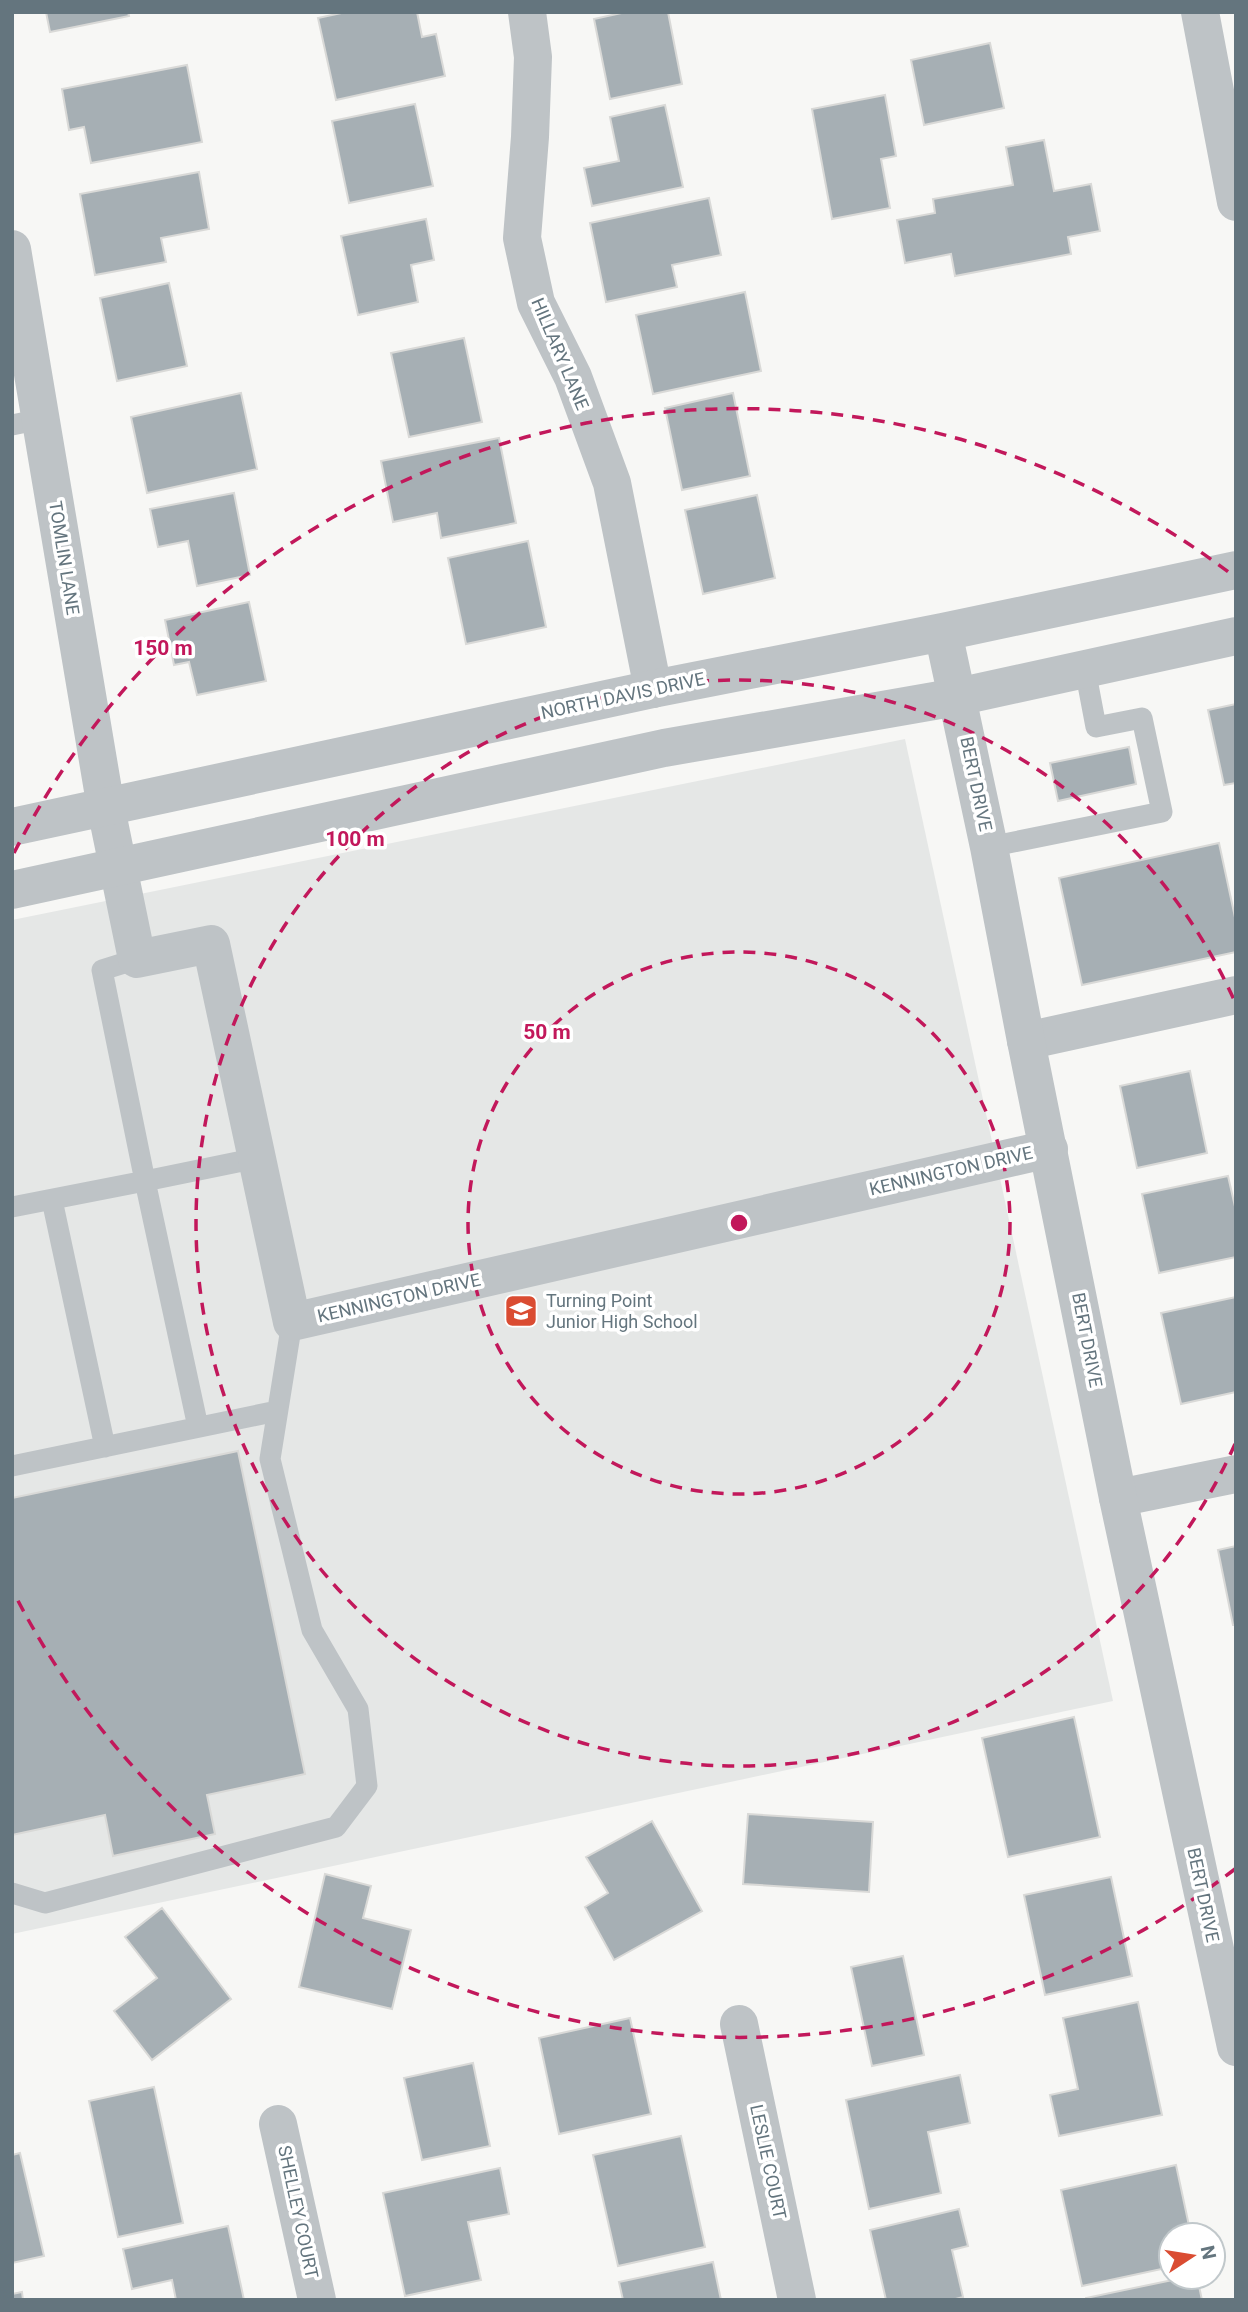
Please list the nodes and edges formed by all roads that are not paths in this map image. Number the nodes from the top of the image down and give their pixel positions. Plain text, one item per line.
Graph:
1 (527, 12) edge
2 (1200, 12) edge
3 (1236, 202) edge
4 (12, 249) edge
5 (27, 422) edge
6 (1236, 570) edge
7 (943, 632) junction
8 (1236, 636) edge
9 (1086, 669) junction
10 (653, 689) junction
11 (957, 696) junction
12 (106, 808) junction
13 (12, 827) edge
14 (989, 847) junction
15 (118, 866) junction
16 (12, 890) edge
17 (137, 959) junction
18 (1236, 995) edge
19 (1026, 1041) junction
20 (1049, 1149) junction
21 (257, 1158) junction
22 (145, 1181) junction
23 (52, 1200) junction
24 (12, 1208) edge
25 (292, 1322) junction
26 (277, 1411) junction
27 (198, 1427) junction
28 (105, 1447) junction
29 (12, 1466) edge
30 (1236, 1474) edge
31 (1118, 1498) junction
32 (12, 1893) edge
33 (739, 2024) dead end
34 (1236, 2047) edge
35 (278, 2124) dead end
36 (317, 2300) edge
37 (797, 2300) edge

1 - 10 street, HILLARY LANE
2 - 3 street
4 - 5 street, TOMLIN LANE
5 - 12 street, TOMLIN LANE
6 - 7 street, NORTH DAVIS DRIVE
7 - 10 street, NORTH DAVIS DRIVE
7 - 11 street, BERT DRIVE
8 - 9 street
9 - 11 street
9 - 14 lane
10 - 12 street, NORTH DAVIS DRIVE
11 - 14 street, BERT DRIVE
11 - 15 street
12 - 13 street, NORTH DAVIS DRIVE
12 - 15 street, TOMLIN LANE
14 - 19 street, BERT DRIVE
15 - 16 street
15 - 17 street
17 - 21 street
17 - 22 lane
18 - 19 street
19 - 20 street, BERT DRIVE
20 - 25 street, KENNINGTON DRIVE
20 - 31 street, BERT DRIVE
21 - 22 lane
21 - 25 street
22 - 23 lane
22 - 27 lane
23 - 24 lane
23 - 28 lane
25 - 26 lane
26 - 27 lane
26 - 32 lane
27 - 28 lane
28 - 29 lane
30 - 31 street
31 - 34 street, BERT DRIVE
33 - 37 street, LESLIE COURT
35 - 36 street, SHELLEY COURT

